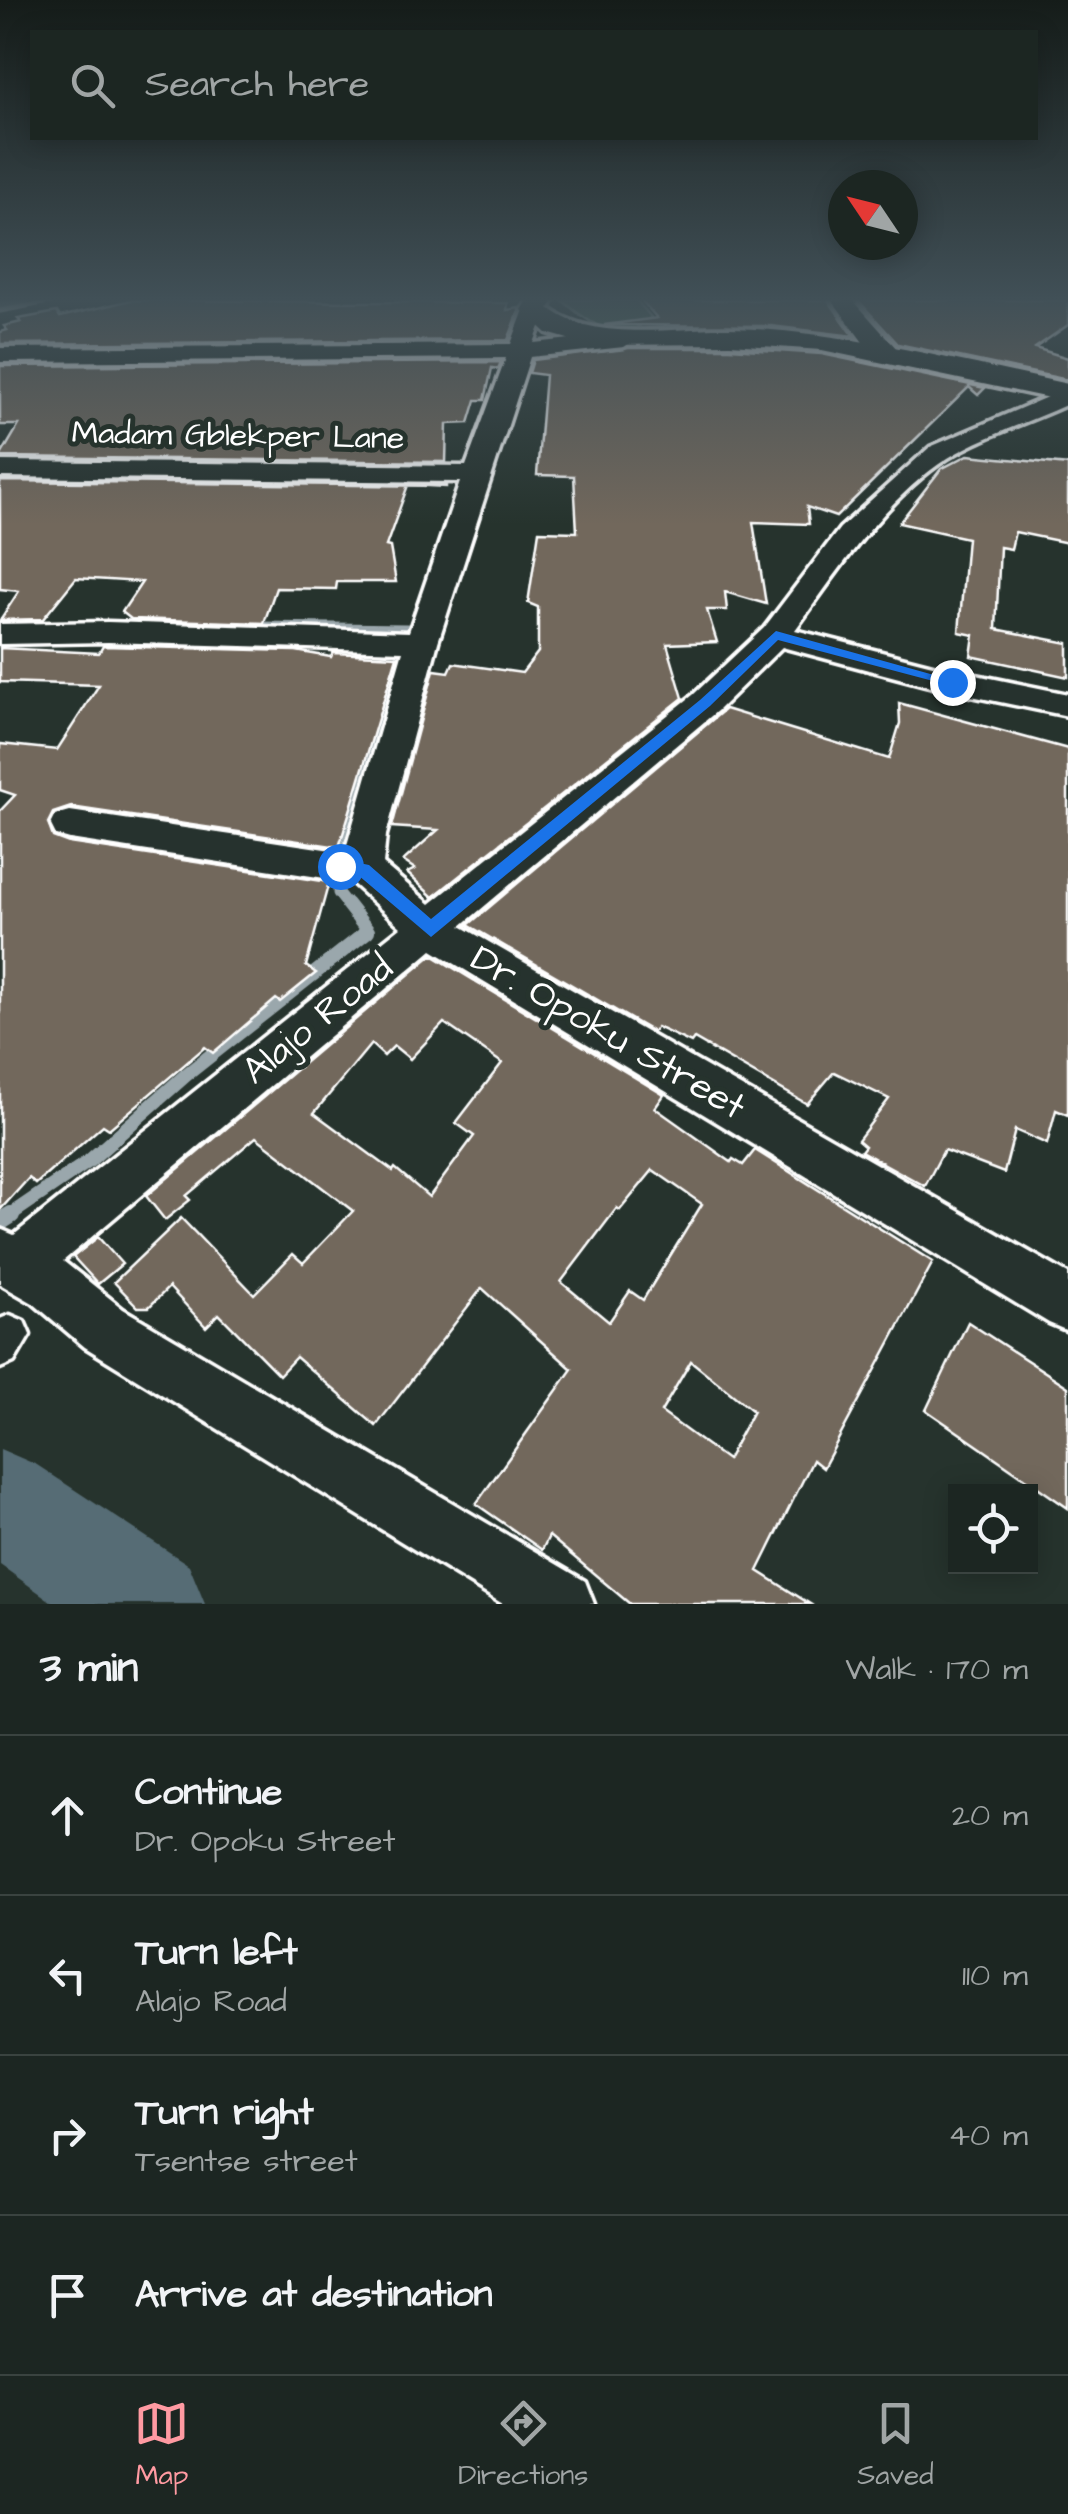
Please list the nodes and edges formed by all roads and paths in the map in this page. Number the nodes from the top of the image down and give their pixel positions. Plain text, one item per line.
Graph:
1 (512, 375) edge
2 (982, 375) edge
3 (1068, 394) edge
4 (0, 470) edge
5 (476, 474) junction
6 (0, 634) edge
7 (776, 635) junction
8 (422, 642) junction
9 (1068, 705) edge
10 (70, 825) dead end
11 (362, 869) junction
12 (431, 930) junction
13 (10, 1259) edge
14 (1068, 1304) edge
15 (562, 1604) edge

1 - 5 street
2 - 3 street
3 - 7 street, Alajo Road
4 - 5 street, Madam Gblekper Lane
5 - 8 street
6 - 8 street
7 - 9 street
7 - 12 street, Alajo Road
8 - 11 street
10 - 11 street
11 - 12 street, Dr. Opoku Street
12 - 13 street, Alajo Road
12 - 14 street, Dr. Opoku Street
13 - 15 street

